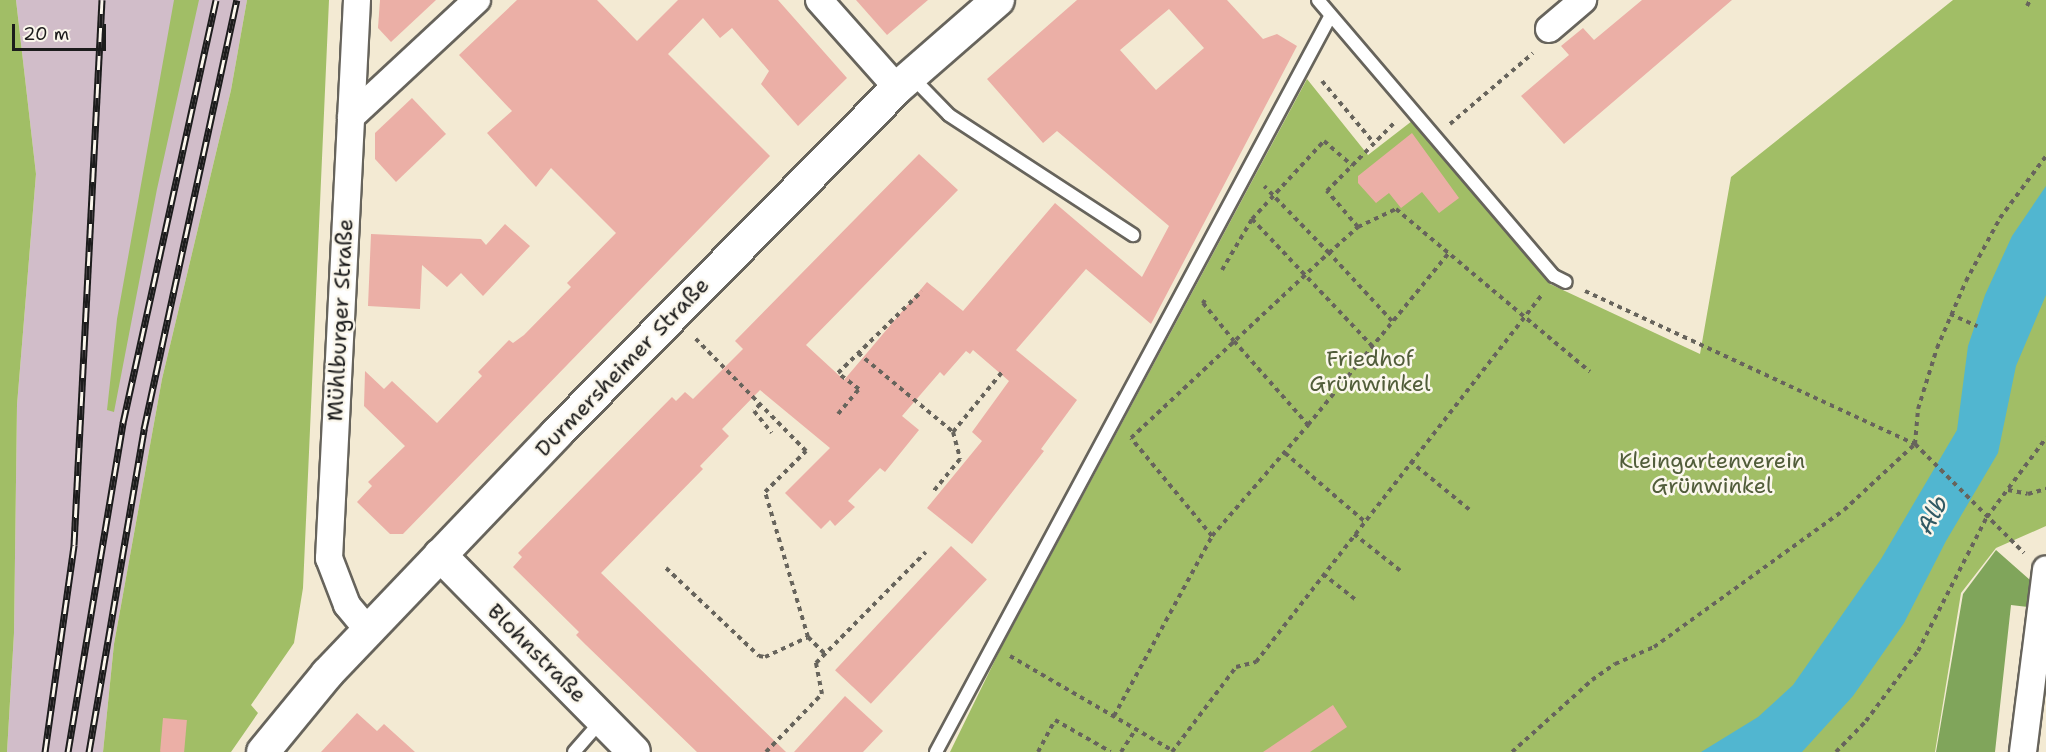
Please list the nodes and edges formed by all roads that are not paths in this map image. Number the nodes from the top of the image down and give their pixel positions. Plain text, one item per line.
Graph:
1 (357, 0) edge
2 (477, 0) edge
3 (819, 0) edge
4 (998, 0) edge
5 (1318, 0) edge
6 (1583, 0) edge
7 (1330, 17) junction
8 (1549, 29) road end
9 (904, 82) junction
10 (351, 117) junction
11 (1133, 236) dead end
12 (1566, 282) road end
13 (440, 555) junction
14 (2045, 571) edge
15 (368, 630) junction
16 (602, 719) junction
17 (263, 752) edge
18 (574, 752) edge
19 (634, 752) edge
20 (936, 752) edge
21 (2024, 752) edge

1 - 10 street, Mühlburger Straße
2 - 10 street
3 - 9 street
4 - 9 street, Durmersheimer Straße
5 - 7 lane
6 - 8 street
7 - 12 lane
7 - 20 lane
9 - 11 lane
9 - 13 street, Durmersheimer Straße
10 - 15 street, Mühlburger Straße
13 - 15 street, Durmersheimer Straße
13 - 16 street, Blohnstraße
14 - 21 street
15 - 17 street, Durmersheimer Straße
16 - 18 lane
16 - 19 street, Blohnstraße

